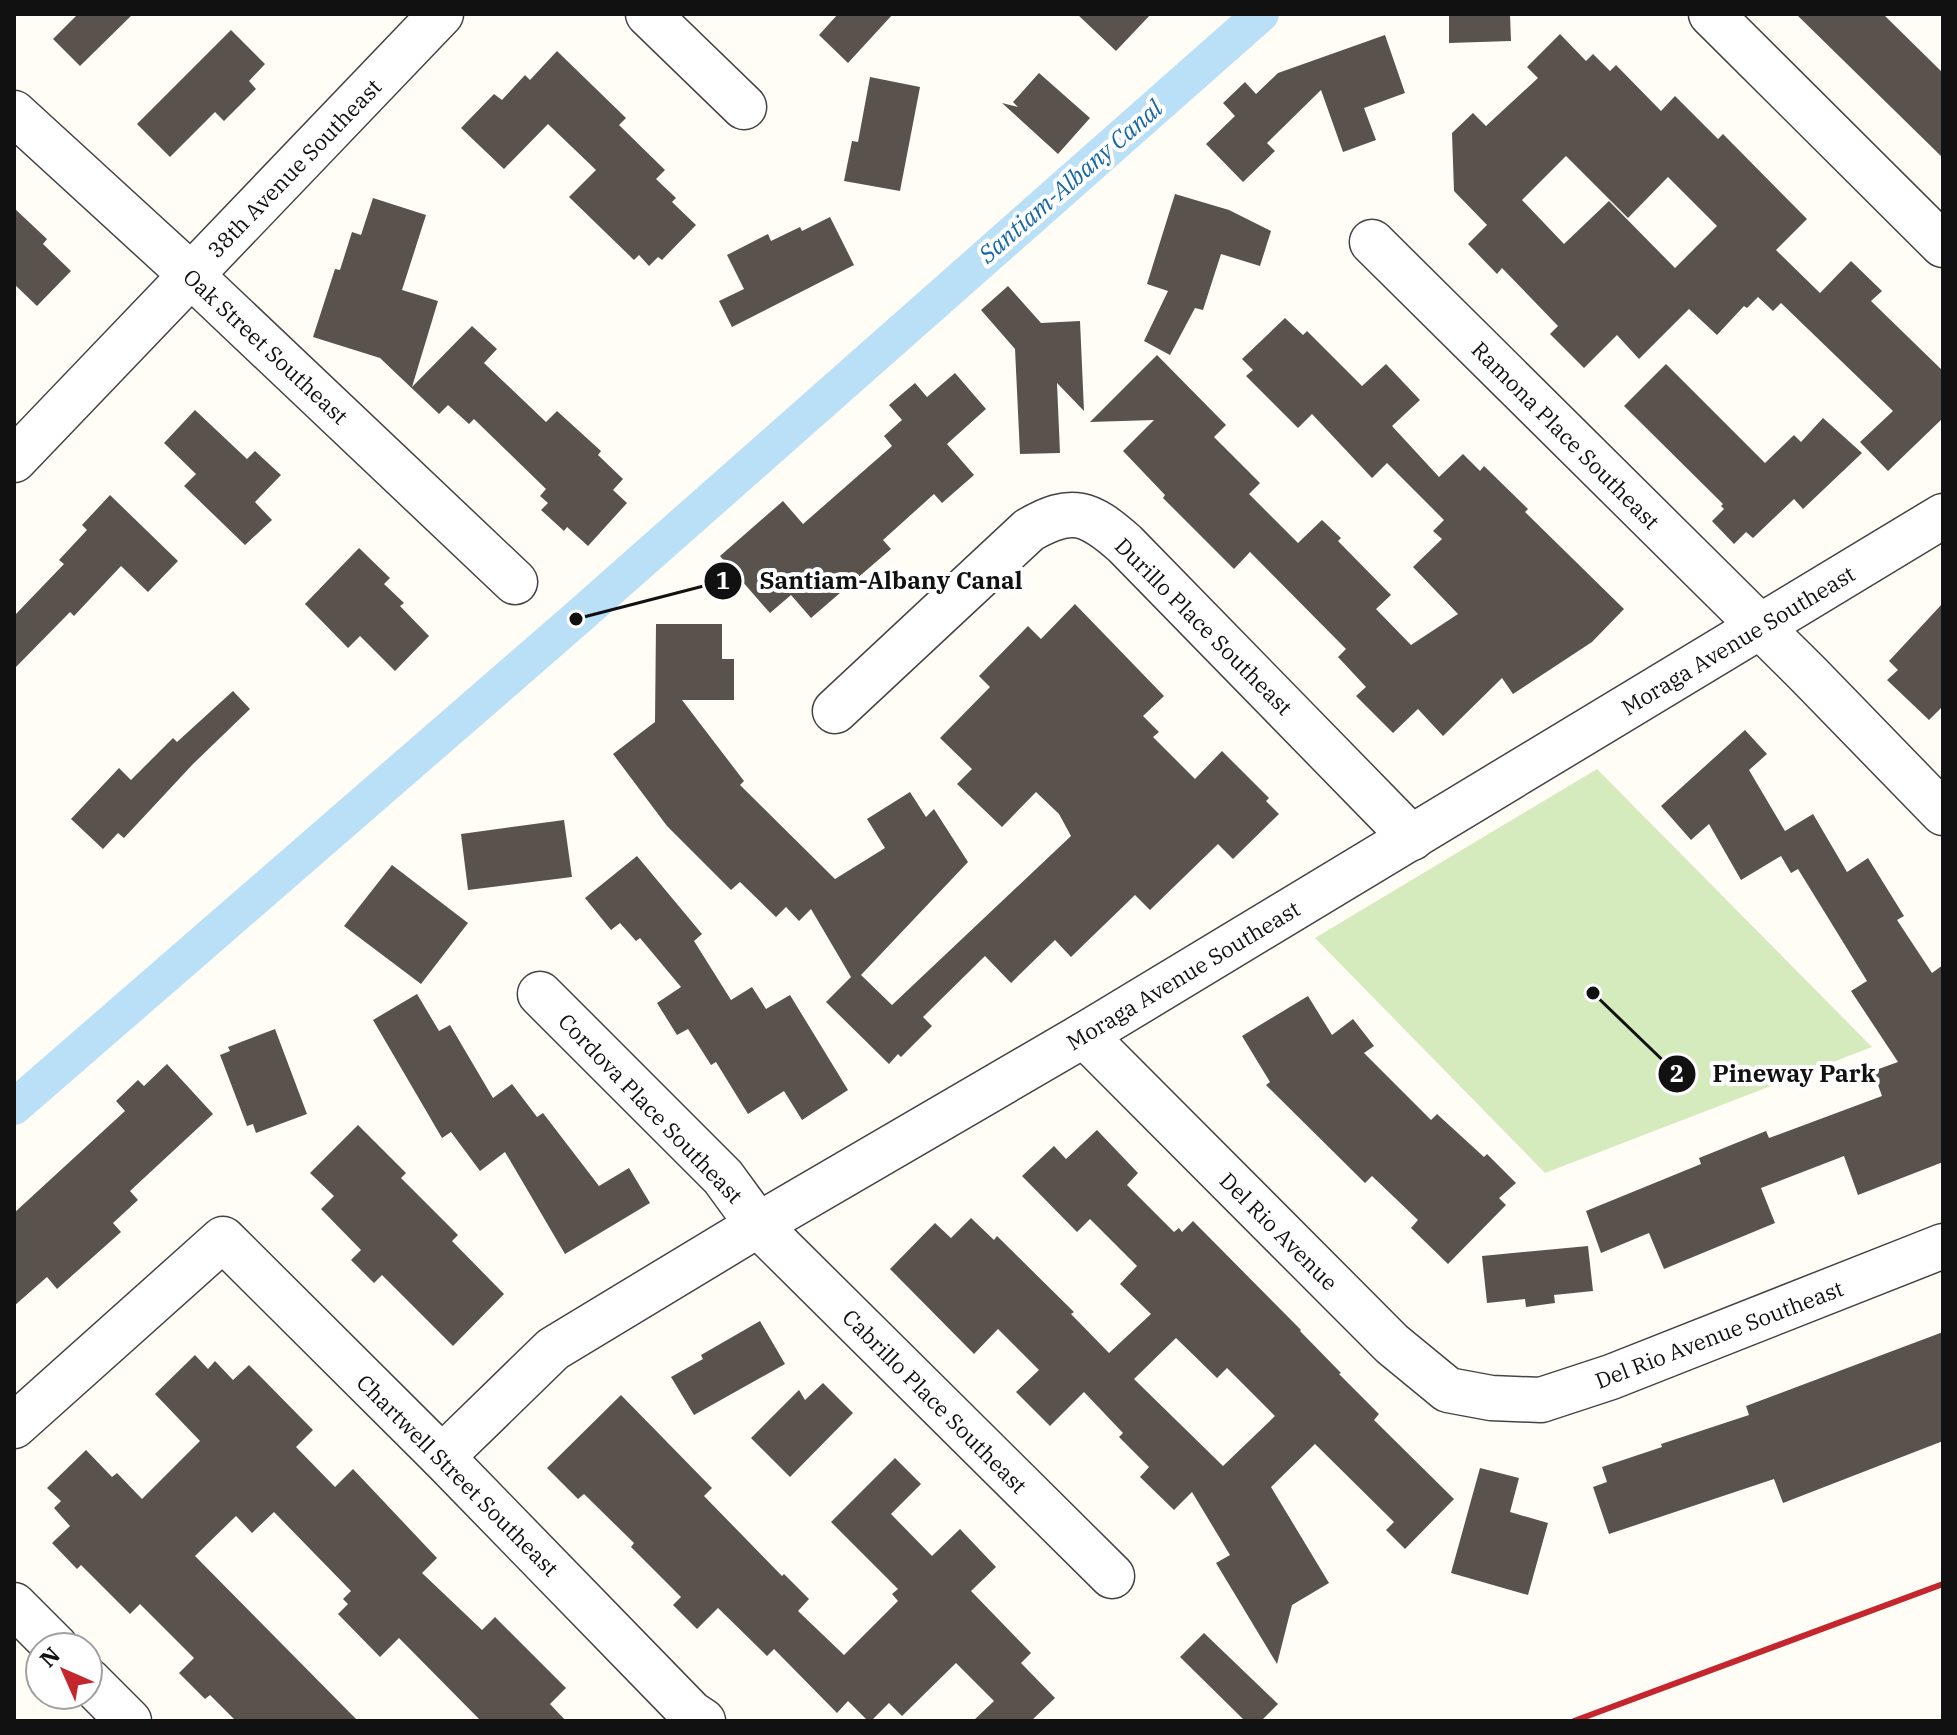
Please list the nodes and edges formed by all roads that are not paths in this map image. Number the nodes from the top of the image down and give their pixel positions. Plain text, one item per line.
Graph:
1 (441, 14) edge
2 (648, 14) edge
3 (1711, 14) edge
4 (744, 107) dead end
5 (14, 113) edge
6 (1372, 242) dead end
7 (1943, 245) edge
8 (192, 276) junction
9 (14, 460) edge
10 (1943, 516) edge
11 (515, 582) dead end
12 (1759, 628) junction
13 (835, 711) dead end
14 (1943, 813) edge
15 (1412, 838) junction
16 (540, 994) dead end
17 (1084, 1035) junction
18 (758, 1225) junction
19 (1943, 1246) edge
20 (1491, 1398) joint
21 (14, 1426) edge
22 (442, 1457) junction
23 (1112, 1576) dead end
24 (14, 1605) edge
25 (40, 1631) edge
26 (104, 1696) edge
27 (692, 1718) edge
28 (129, 1721) edge

1 - 8 street, 38th Avenue Southeast
2 - 4 street
3 - 7 street
5 - 8 street, Oak Street Southeast
6 - 12 street, Ramona Place Southeast
8 - 9 street, 38th Avenue Southeast
8 - 11 street, Oak Street Southeast
10 - 12 street, Moraga Avenue Southeast
12 - 14 street, Ramona Place Southeast
12 - 15 street, Moraga Avenue Southeast
13 - 15 street, Durillo Place Southeast
15 - 17 street, Moraga Avenue Southeast
16 - 18 street, Cordova Place Southeast
17 - 18 street, Moraga Avenue Southeast
17 - 20 street, Del Rio Avenue
18 - 22 street, Moraga Avenue Southeast
18 - 23 street, Cabrillo Place Southeast
19 - 20 street, Del Rio Avenue Southeast
21 - 22 street, Chartwell Street Southeast
22 - 27 street, Chartwell Street Southeast
24 - 25 street
26 - 28 street

